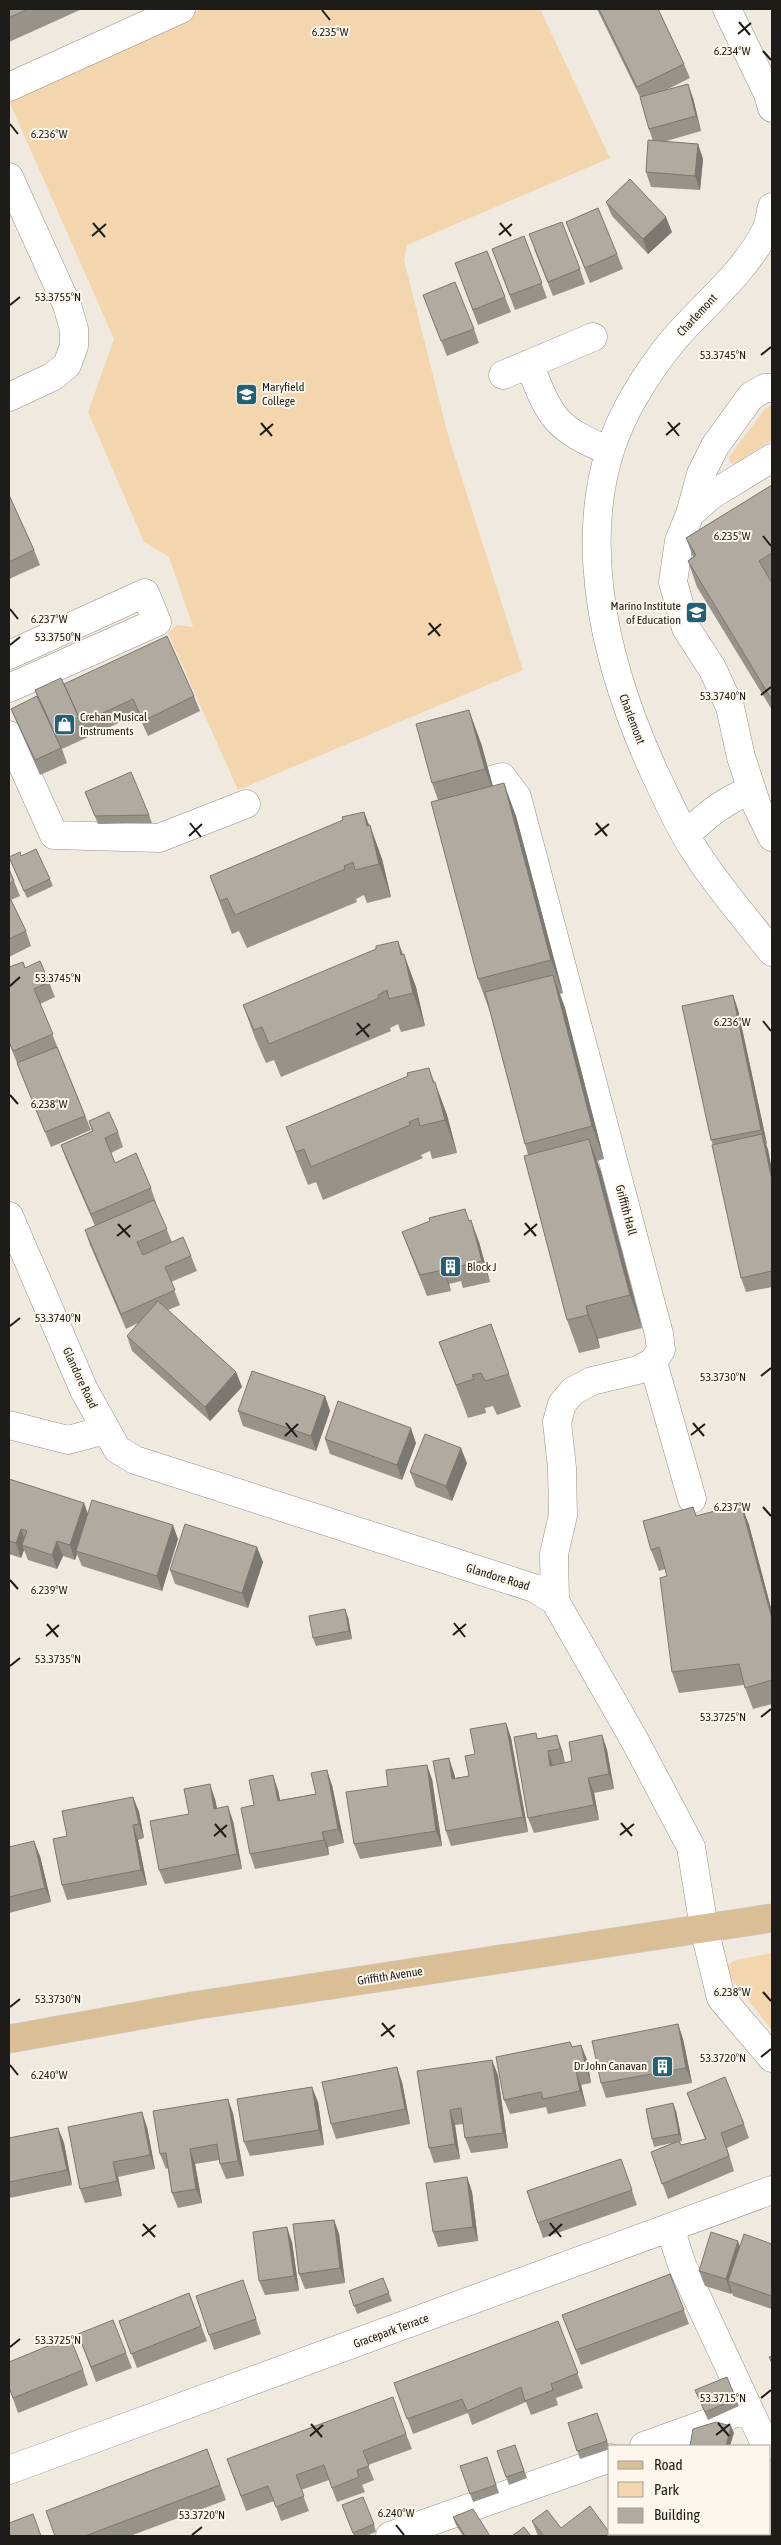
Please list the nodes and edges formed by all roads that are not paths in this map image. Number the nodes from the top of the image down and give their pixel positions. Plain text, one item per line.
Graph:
1 (181, 9) edge
2 (727, 9) edge
3 (9, 87) edge
4 (772, 108) edge
5 (9, 177) edge
6 (772, 207) edge
7 (15, 208) edge
8 (592, 337) dead end
9 (529, 364) junction
10 (504, 375) dead end
11 (772, 388) edge
12 (9, 398) edge
13 (609, 451) junction
14 (772, 458) edge
15 (690, 514) junction
16 (9, 655) edge
17 (9, 688) edge
18 (9, 735) edge
19 (494, 779) dead end
20 (751, 790) junction
21 (246, 804) dead end
22 (686, 836) junction
23 (772, 837) edge
24 (772, 952) edge
25 (9, 1216) edge
26 (653, 1362) junction
27 (9, 1425) edge
28 (105, 1430) junction
29 (692, 1499) dead end
30 (555, 1601) junction
31 (772, 1918) edge
32 (704, 1928) junction
33 (9, 2040) edge
34 (772, 2058) edge
35 (772, 2190) edge
36 (670, 2228) junction
37 (747, 2410) junction
38 (647, 2445) edge
39 (765, 2445) edge
40 (608, 2459) edge
41 (9, 2470) edge
42 (390, 2536) edge

1 - 3 street
2 - 4 street
5 - 7 street
6 - 13 street, Charlemont
7 - 12 street
8 - 9 street
9 - 10 street
9 - 13 street
11 - 15 street
13 - 22 street, Charlemont
14 - 15 street
15 - 20 street
16 - 17 street
18 - 21 street
19 - 26 street, Griffith Hall
20 - 22 street
20 - 23 street
22 - 24 street, Charlemont
25 - 28 street, Glandore Road
26 - 29 street
26 - 30 street
27 - 28 street
28 - 30 street, Glandore Road
30 - 32 street, Glandore Road
31 - 32 main road, Griffith Avenue
32 - 33 main road, Griffith Avenue
32 - 34 street, Glandore Road
35 - 36 street, Gracepark Terrace
36 - 37 street
36 - 41 street, Gracepark Terrace
37 - 38 street
37 - 39 street
40 - 42 street

